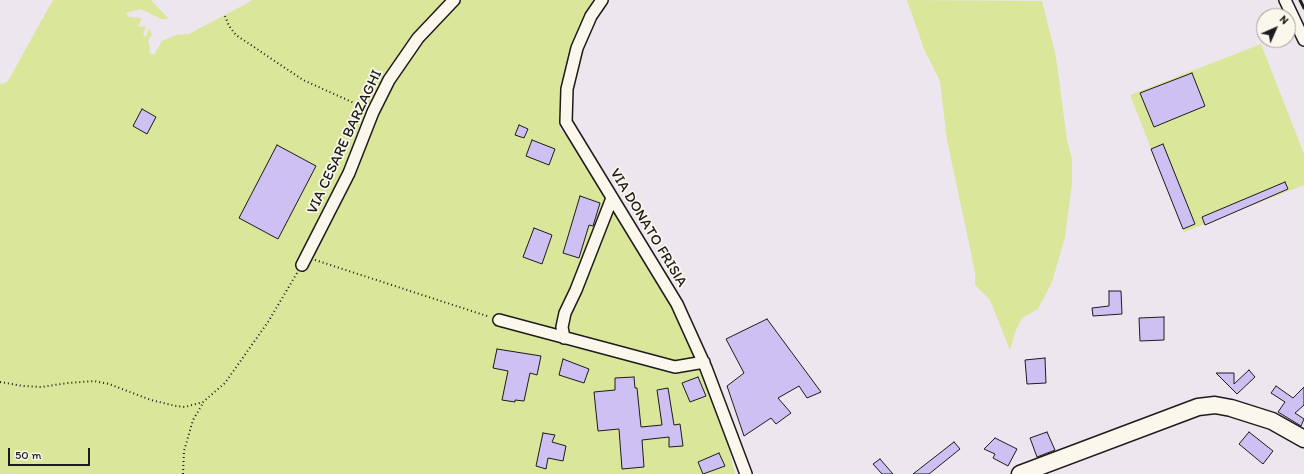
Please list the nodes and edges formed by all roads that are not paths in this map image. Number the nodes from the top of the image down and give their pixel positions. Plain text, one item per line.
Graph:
1 (454, 0) edge
2 (602, 0) edge
3 (1285, 0) edge
4 (1304, 40) edge
5 (612, 198) junction
6 (304, 261) road end
7 (499, 320) road end
8 (564, 338) junction
9 (704, 362) junction
10 (1304, 439) edge
11 (746, 474) edge
12 (1020, 474) edge

1 - 6 street, VIA CESARE BARZAGHI
2 - 5 street, VIA DONATO FRISIA
3 - 4 street
5 - 8 street
5 - 9 street, VIA DONATO FRISIA
7 - 8 street
8 - 9 street
9 - 11 street, VIA DONATO FRISIA
10 - 12 street

